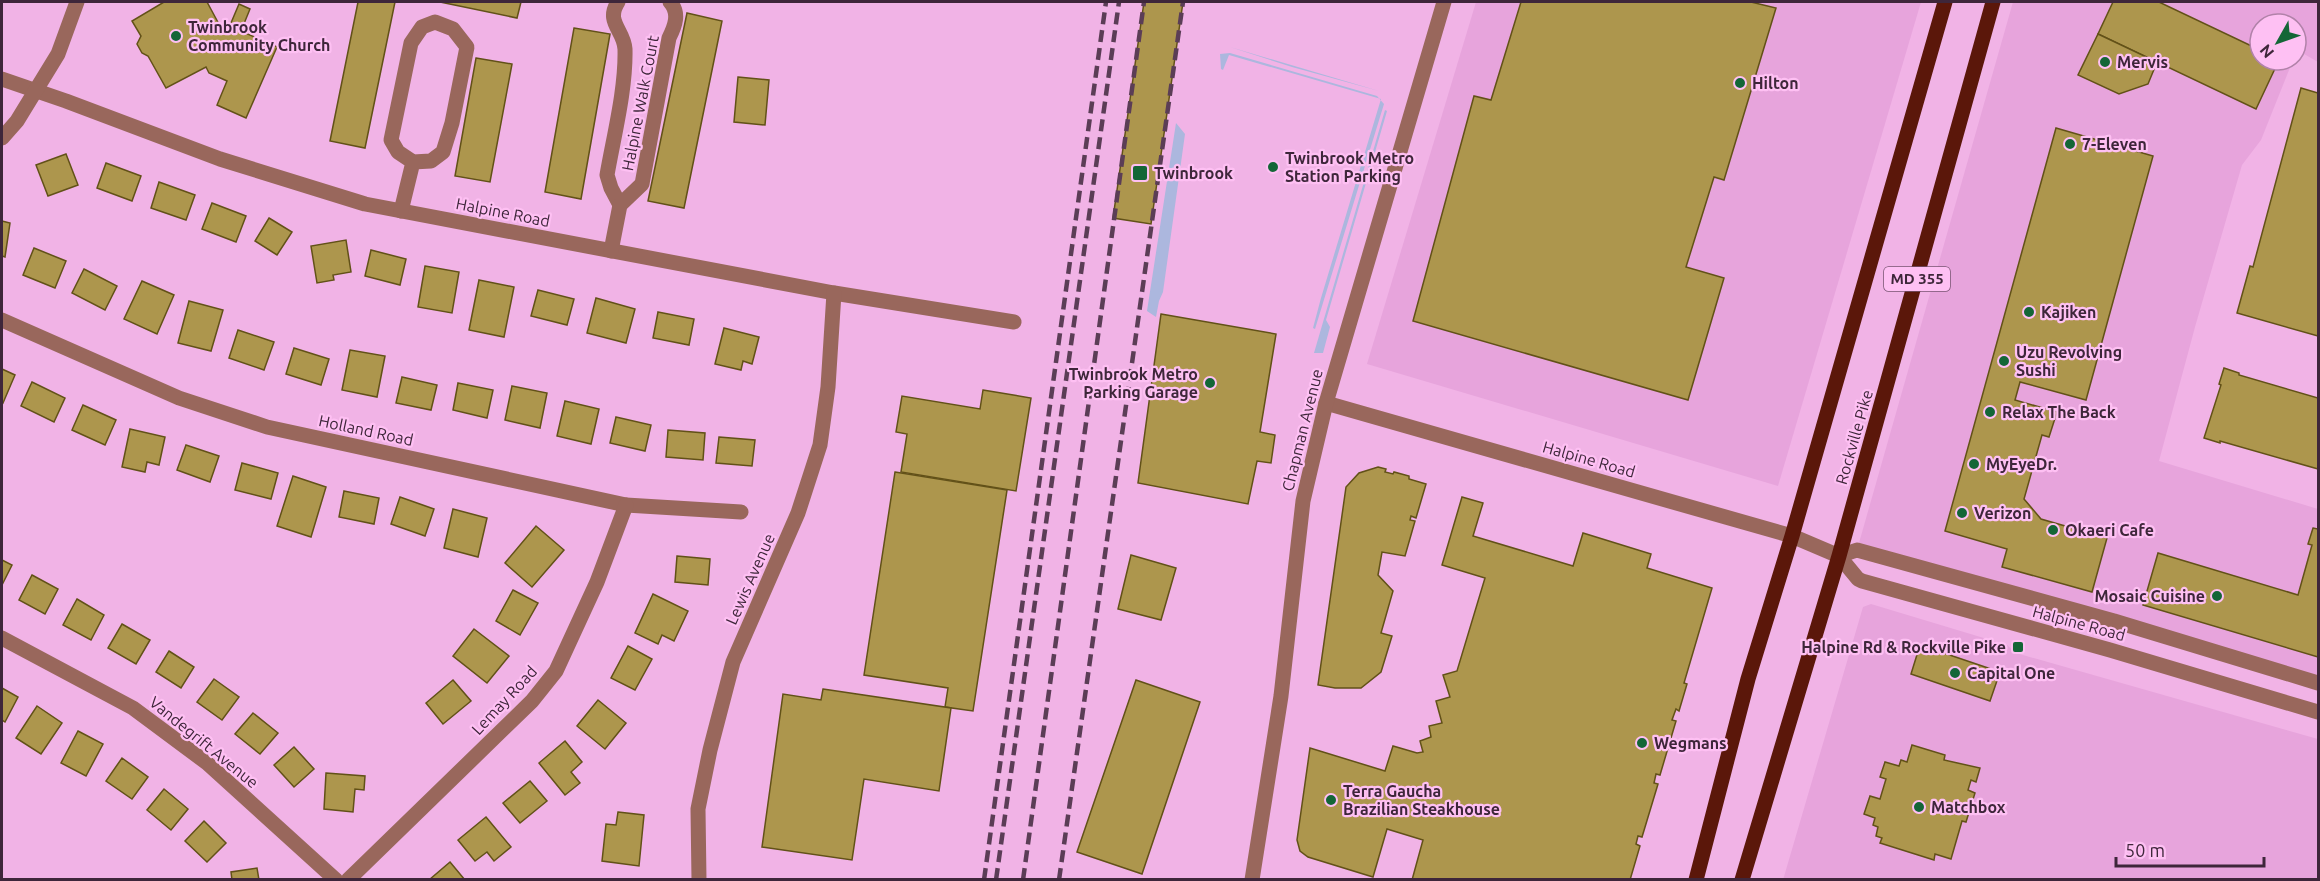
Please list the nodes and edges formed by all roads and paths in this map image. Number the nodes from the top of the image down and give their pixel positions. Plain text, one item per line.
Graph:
1 (77, 2) edge
2 (618, 2) edge
3 (670, 2) edge
4 (1444, 2) edge
5 (1944, 2) edge
6 (1986, 2) edge
7 (1993, 2) edge
8 (1988, 17) junction
9 (2, 79) edge
10 (36, 92) junction
11 (2, 138) edge
12 (413, 162) junction
13 (620, 205) junction
14 (401, 211) junction
15 (611, 251) junction
16 (834, 293) junction
17 (2, 320) edge
18 (1014, 322) dead end
19 (1326, 403) junction
20 (626, 505) junction
21 (741, 512) dead end
22 (1792, 536) junction
23 (1839, 556) junction
24 (2, 638) edge
25 (2319, 683) edge
26 (2319, 712) edge
27 (336, 879) edge
28 (348, 879) edge
29 (699, 879) edge
30 (1252, 879) edge
31 (1696, 879) edge
32 (1742, 879) edge

1 - 10 street
2 - 13 street, Halpine Walk Court
3 - 13 street, Halpine Walk Court
4 - 19 street, Chapman Avenue
5 - 22 main road, Rockville Pike / MD 355
6 - 8 main road
7 - 8 main road, Rockville Pike / MD 355
8 - 23 main road, Rockville Pike / MD 355
9 - 10 street, Halpine Road
10 - 11 street
10 - 14 street, Halpine Road
12 - 12 street
12 - 14 street
13 - 15 street
14 - 15 street, Halpine Road
15 - 16 street, Halpine Road
16 - 18 street, Halpine Road
16 - 29 street, Lewis Avenue
17 - 20 street, Holland Road
19 - 22 street, Halpine Road
19 - 30 street, Chapman Avenue
20 - 21 street, Holland Road
20 - 28 street, Lemay Road
22 - 23 street, Halpine Road
22 - 31 main road, Rockville Pike / MD 355
23 - 25 street, Halpine Road
23 - 26 street, Halpine Road
23 - 32 main road, Rockville Pike / MD 355
24 - 27 street, Vandegrift Avenue

